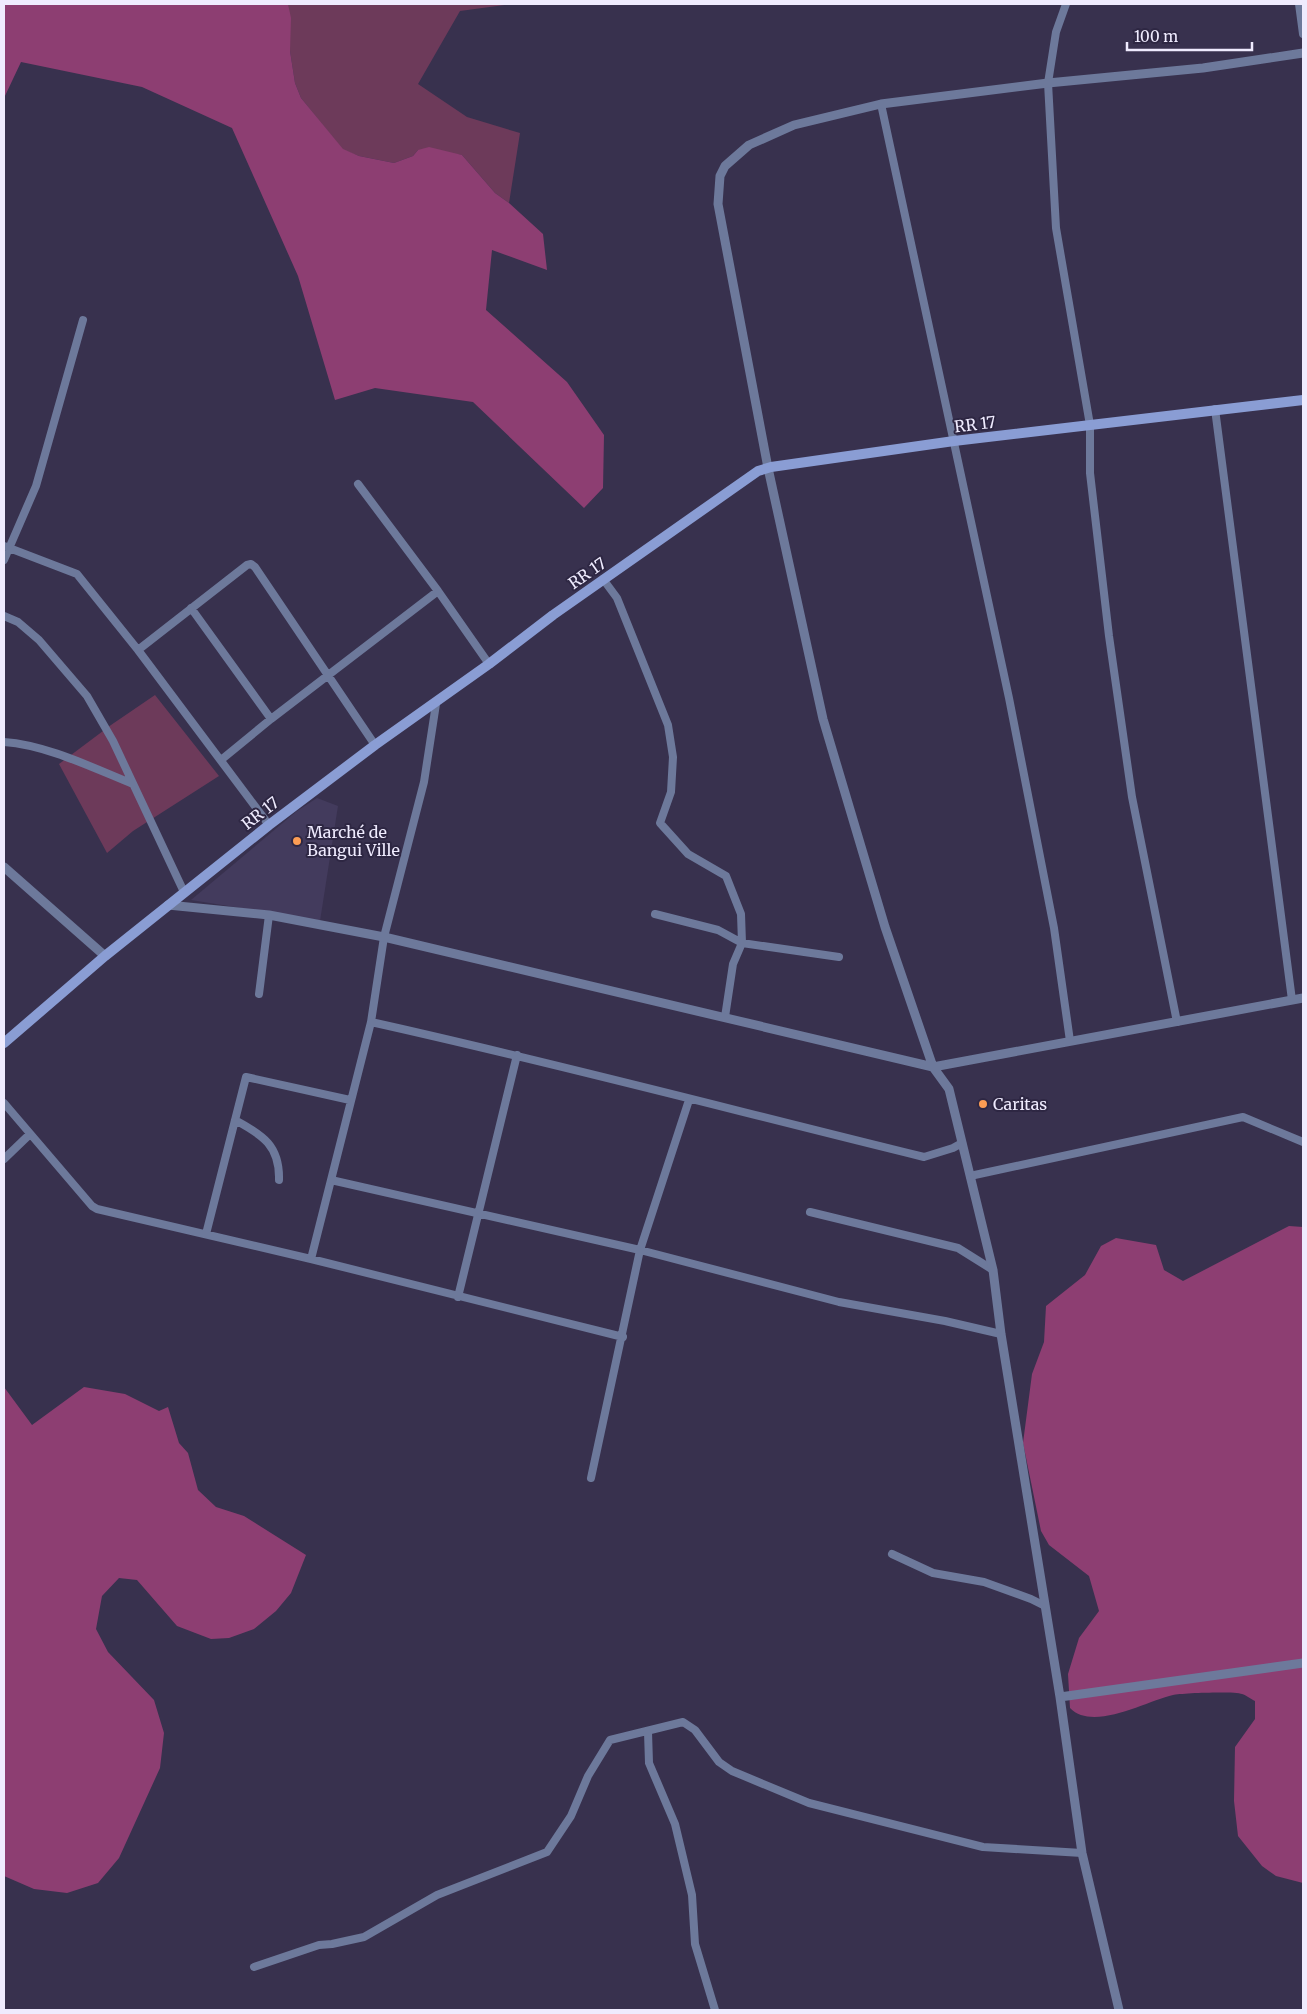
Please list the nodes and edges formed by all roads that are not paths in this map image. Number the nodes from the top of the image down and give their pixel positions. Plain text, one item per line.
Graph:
1 (1066, 4) edge
2 (1298, 4) edge
3 (1303, 34) edge
4 (1303, 53) edge
5 (1048, 82) junction
6 (881, 104) junction
7 (83, 320) dead end
8 (1303, 400) edge
9 (1216, 409) junction
10 (1090, 425) junction
11 (954, 441) junction
12 (768, 468) junction
13 (358, 484) dead end
14 (7, 547) edge
15 (4, 560) edge
16 (604, 579) junction
17 (438, 591) junction
18 (191, 608) junction
19 (4, 616) edge
20 (138, 650) junction
21 (489, 664) junction
22 (327, 676) junction
23 (436, 704) junction
24 (271, 719) junction
25 (4, 742) edge
26 (375, 745) junction
27 (221, 760) junction
28 (133, 784) junction
29 (269, 825) junction
30 (4, 867) edge
31 (184, 892) junction
32 (168, 905) junction
33 (655, 914) dead end
34 (269, 915) junction
35 (384, 937) junction
36 (742, 943) junction
37 (105, 956) junction
38 (840, 957) dead end
39 (259, 994) dead end
40 (1303, 998) edge
41 (1292, 1000) junction
42 (725, 1017) junction
43 (371, 1022) junction
44 (1177, 1022) junction
45 (1070, 1041) junction
46 (4, 1044) edge
47 (517, 1055) junction
48 (933, 1067) junction
49 (350, 1100) junction
50 (689, 1100) junction
51 (4, 1103) edge
52 (235, 1120) junction
53 (30, 1134) junction
54 (1303, 1142) edge
55 (962, 1143) junction
56 (4, 1159) edge
57 (970, 1176) junction
58 (279, 1180) dead end
59 (331, 1180) junction
60 (810, 1212) dead end
61 (479, 1213) junction
62 (206, 1234) junction
63 (640, 1250) junction
64 (311, 1259) junction
65 (993, 1270) junction
66 (458, 1297) junction
67 (1001, 1334) junction
68 (623, 1337) junction
69 (591, 1478) dead end
70 (892, 1554) dead end
71 (1045, 1606) junction
72 (1303, 1663) edge
73 (1060, 1697) junction
74 (648, 1732) junction
75 (1082, 1853) junction
76 (254, 1967) dead end
77 (715, 2010) edge
78 (1119, 2010) edge

1 - 5 street
2 - 3 street
4 - 5 street
5 - 6 street
5 - 10 street
6 - 11 street
6 - 12 street
7 - 14 street
8 - 9 main road, RR 17 / RR 17
9 - 10 main road, RR 17 / RR 17
9 - 41 street
10 - 11 main road, RR 17 / RR 17
10 - 44 street
11 - 12 main road, RR 17 / RR 17
11 - 45 street
12 - 16 main road, RR 17 / RR 17
12 - 48 street
13 - 17 street
14 - 15 street
14 - 20 street
16 - 21 main road, RR 17 / RR 17
16 - 36 street
17 - 21 street
17 - 22 street
18 - 20 street
18 - 22 street
18 - 24 street
19 - 28 street
20 - 27 street
21 - 23 main road, RR 17 / RR 17
22 - 24 street
22 - 26 street
23 - 26 main road, RR 17 / RR 17
23 - 35 street
24 - 27 street
25 - 28 street
26 - 29 main road, RR 17 / RR 17
27 - 29 street
28 - 31 street
29 - 31 main road, RR 17 / RR 17
30 - 37 street
31 - 32 main road, RR 17 / RR 17
32 - 34 street
32 - 37 main road, RR 17 / RR 17
33 - 36 street
34 - 35 street
34 - 39 street
35 - 42 street
35 - 43 street
36 - 38 street
36 - 42 street
37 - 46 main road, RR 17 / RR 17
40 - 41 street
41 - 44 street
42 - 48 street
43 - 47 street
43 - 49 street
44 - 45 street
45 - 48 street
47 - 50 street
47 - 61 street
48 - 55 street
49 - 52 street
49 - 59 street
50 - 55 street
50 - 63 street
51 - 53 street
52 - 58 street
52 - 62 street
53 - 56 street
53 - 62 street
54 - 57 street
55 - 57 street
57 - 65 street
59 - 61 street
59 - 64 street
60 - 65 street
61 - 63 street
61 - 66 street
62 - 64 street
63 - 67 street
63 - 68 street
64 - 66 street
65 - 67 street
66 - 68 street
67 - 71 street
68 - 69 street
70 - 71 street
71 - 73 street
72 - 73 street
73 - 75 street
74 - 75 street
74 - 76 street
74 - 77 street
75 - 78 street

